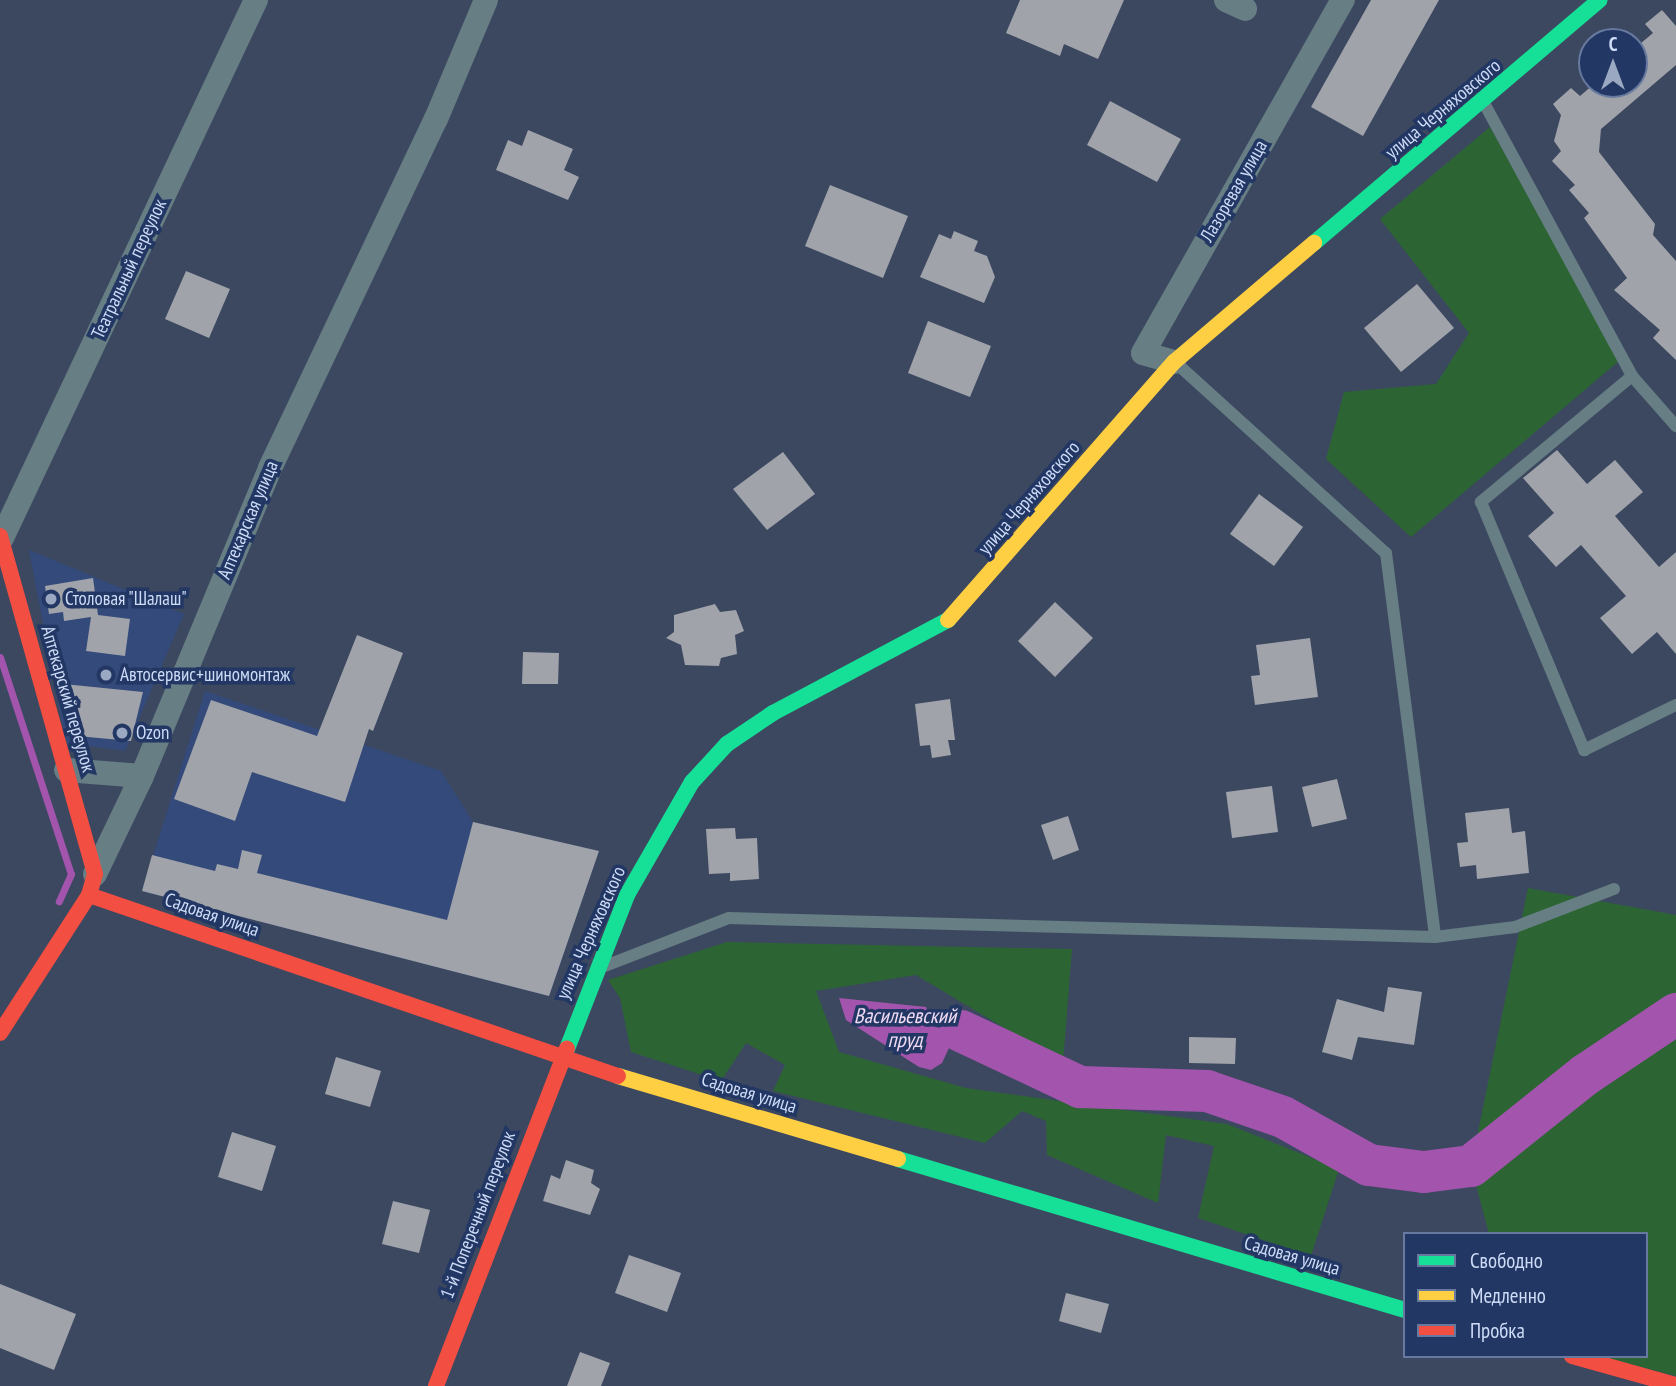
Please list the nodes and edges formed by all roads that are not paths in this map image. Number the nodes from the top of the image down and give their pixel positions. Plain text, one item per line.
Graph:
1 (256, 0) edge
2 (486, 0) edge
3 (1343, 0) edge
4 (1600, 0) edge
5 (1484, 103) junction
6 (1174, 362) junction
7 (1632, 376) junction
8 (1676, 426) edge
9 (1, 537) edge
10 (1676, 705) edge
11 (66, 770) junction
12 (142, 776) junction
13 (92, 884) junction
14 (1614, 889) dead end
15 (1435, 937) junction
16 (595, 970) junction
17 (7, 989) dead end
18 (26, 992) junction
19 (0, 1033) edge
20 (561, 1059) junction
21 (1403, 1309) edge
22 (1579, 1358) edge
23 (1676, 1385) edge
24 (436, 1386) edge

1 - 9 street, Театральный переулок
2 - 12 street, Аптекарская улица
3 - 6 street, Лазоревая улица
4 - 5 street, улица Черняховского
5 - 6 street, улица Черняховского
5 - 7 lane
6 - 15 lane
6 - 16 street, улица Черняховского
7 - 8 lane
7 - 10 lane
9 - 11 street, Аптекарский переулок
11 - 12 street
11 - 13 street, Аптекарский переулок
12 - 13 street, Аптекарская улица
13 - 18 street, Аптекарская улица
13 - 20 street, Садовая улица
14 - 15 lane
15 - 16 lane
16 - 20 street, улица Черняховского
17 - 18 street
18 - 19 street, Аптекарская улица
20 - 21 street, Садовая улица
20 - 24 street, 1-й Поперечный переулок
22 - 23 street

